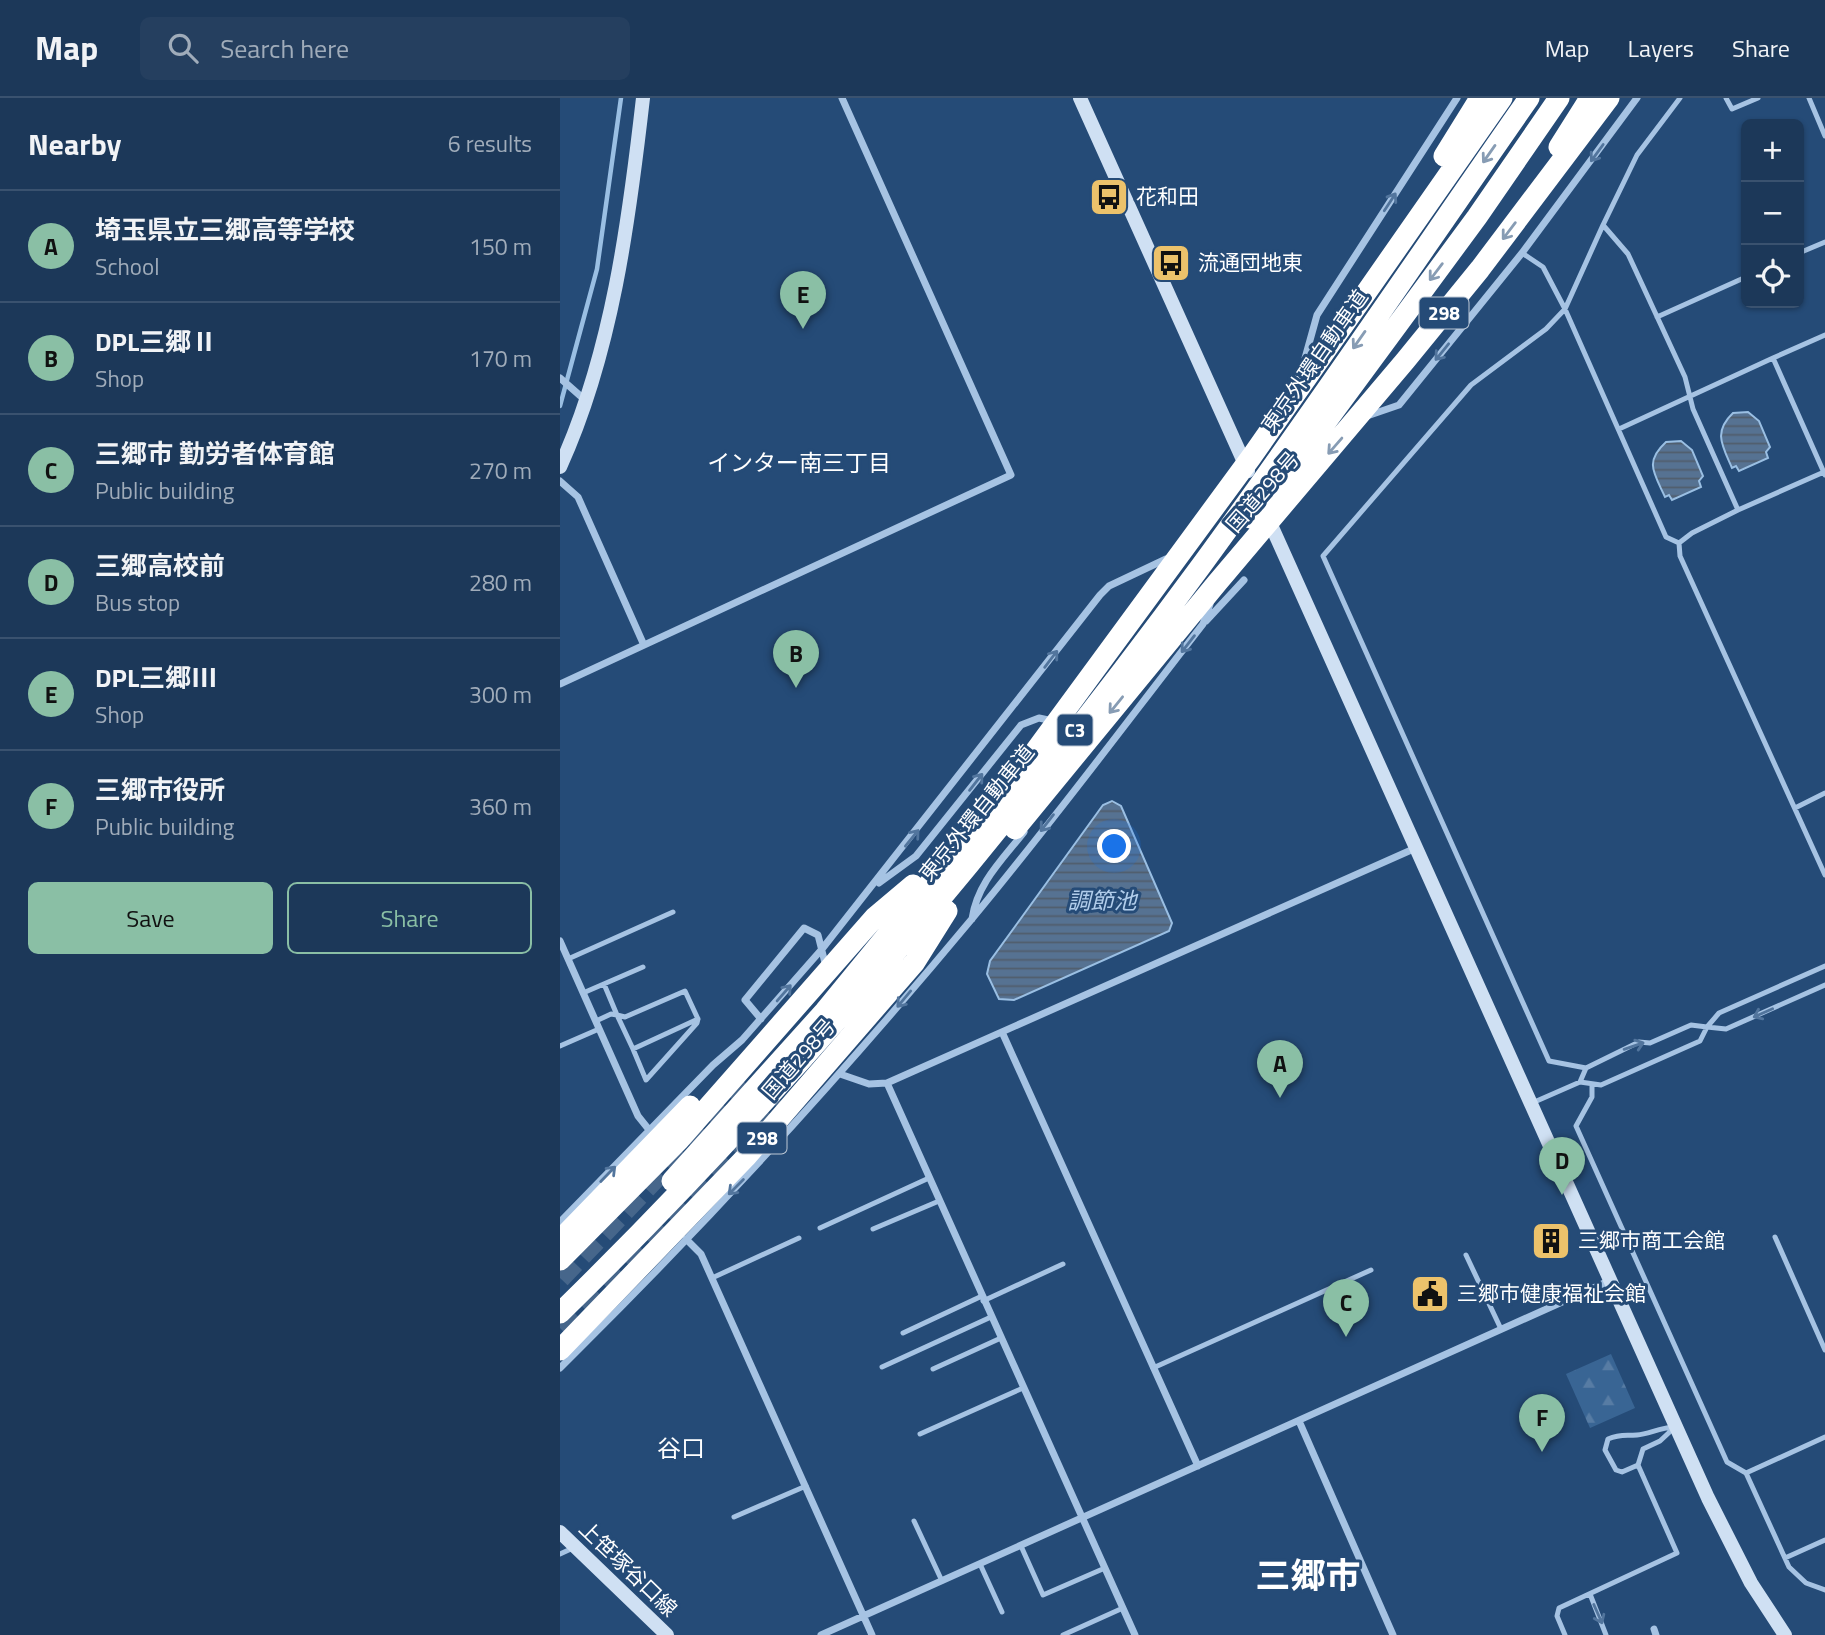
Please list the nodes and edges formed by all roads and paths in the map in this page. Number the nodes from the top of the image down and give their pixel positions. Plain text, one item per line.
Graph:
1 (643, 98) edge
2 (842, 98) edge
3 (1080, 98) edge
4 (1457, 98) edge
5 (1480, 98) edge
6 (1487, 98) edge
7 (1502, 98) edge
8 (1529, 98) edge
9 (1559, 98) edge
10 (1590, 98) edge
11 (1609, 98) edge
12 (1637, 98) edge
13 (1680, 98) edge
14 (1726, 98) edge
15 (1758, 98) edge
16 (1808, 98) edge
17 (1825, 136) edge
18 (1438, 165) junction
19 (1530, 202) junction
20 (1603, 225) junction
21 (1825, 242) edge
22 (1804, 251) edge
23 (1522, 253) junction
24 (1741, 279) edge
25 (1565, 309) junction
26 (1657, 317) junction
27 (1825, 335) edge
28 (1773, 358) junction
29 (1302, 369) junction
30 (560, 378) edge
31 (1691, 394) junction
32 (585, 400) junction
33 (1357, 419) junction
34 (1619, 429) junction
35 (1242, 456) junction
36 (560, 467) edge
37 (1824, 474) edge
38 (560, 481) edge
39 (1738, 510) junction
40 (1270, 521) junction
41 (1679, 543) junction
42 (1166, 559) junction
43 (1244, 580) dead end
44 (1217, 583) junction
45 (1203, 624) junction
46 (643, 643) junction
47 (1127, 664) junction
48 (560, 684) edge
49 (1060, 727) dead end
50 (1068, 733) dead end
51 (1825, 793) edge
52 (1795, 808) junction
53 (1419, 847) junction
54 (1825, 875) edge
55 (913, 885) junction
56 (870, 890) junction
57 (947, 911) junction
58 (673, 912) dead end
59 (972, 919) junction
60 (560, 942) edge
61 (822, 949) junction
62 (568, 959) junction
63 (643, 967) dead end
64 (1825, 967) edge
65 (827, 974) junction
66 (604, 984) junction
67 (1825, 985) edge
68 (583, 993) junction
69 (617, 1015) junction
70 (698, 1019) junction
71 (761, 1019) junction
72 (598, 1025) junction
73 (1707, 1027) junction
74 (1002, 1032) junction
75 (560, 1046) edge
76 (633, 1049) junction
77 (1586, 1068) junction
78 (840, 1074) junction
79 (744, 1075) junction
80 (1580, 1082) junction
81 (887, 1083) junction
82 (1592, 1084) junction
83 (781, 1101) tunnel mouth
84 (1532, 1103) junction
85 (650, 1130) junction
86 (754, 1159) junction
87 (929, 1178) junction
88 (939, 1201) junction
89 (560, 1222) edge
90 (820, 1228) dead end
91 (873, 1229) dead end
92 (1774, 1237) dead end
93 (799, 1238) dead end
94 (686, 1239) junction
95 (560, 1240) edge
96 (1466, 1255) dead end
97 (560, 1260) edge
98 (1063, 1264) dead end
99 (1371, 1270) dead end
100 (712, 1278) junction
101 (1611, 1280) junction
102 (560, 1294) edge
103 (982, 1298) junction
104 (560, 1313) edge
105 (991, 1317) junction
106 (1501, 1329) junction
107 (903, 1333) dead end
108 (1001, 1338) junction
109 (567, 1344) edge
110 (1825, 1350) edge
111 (882, 1367) dead end
112 (560, 1368) edge
113 (1153, 1368) junction
114 (933, 1369) dead end
115 (1023, 1388) junction
116 (1298, 1421) junction
117 (1675, 1427) junction
118 (920, 1434) dead end
119 (1825, 1437) edge
120 (1638, 1465) junction
121 (1198, 1466) junction
122 (1745, 1473) junction
123 (806, 1486) junction
124 (734, 1517) dead end
125 (1082, 1518) junction
126 (914, 1521) dead end
127 (560, 1532) edge
128 (1825, 1540) edge
129 (1021, 1546) junction
130 (575, 1547) junction
131 (560, 1554) edge
132 (1785, 1558) junction
133 (980, 1564) junction
134 (1105, 1568) junction
135 (942, 1581) junction
136 (1825, 1590) edge
137 (1590, 1594) junction
138 (1123, 1608) junction
139 (1002, 1612) dead end
140 (863, 1616) junction
141 (667, 1635) edge
142 (821, 1635) edge
143 (872, 1635) edge
144 (1063, 1635) edge
145 (1135, 1635) edge
146 (1394, 1635) edge
147 (1565, 1635) edge
148 (1606, 1635) edge
149 (1785, 1635) edge

1 - 32 street
2 - 46 street
3 - 35 street
29 -> 4 street
5 - 18 highway, 国道298号
6 - 18 highway
7 - 102 highway, 東京外環自動車道 / C3
8 -> 47 highway, 東京外環自動車道 / C3
9 -> 47 highway
10 - 19 highway
11 - 19 highway, 国道298号 / 298
12 -> 23 street
13 - 20 lane
14 - 15 lane
16 - 17 lane
18 - 29 highway, 国道298号
19 -> 33 highway, 国道298号 / 298
20 - 25 lane
20 - 26 lane
21 - 22 lane
23 - 25 lane
23 -> 33 street
24 - 26 lane
25 - 34 lane
25 - 77 lane
26 - 31 lane
27 - 28 lane
28 - 31 lane
28 - 37 lane
29 - 35 highway, 国道298号
30 - 32 street
31 - 34 lane
31 - 39 lane
32 - 36 street
33 -> 40 highway, 国道298号 / 298
34 - 41 lane
35 - 40 street
35 - 42 highway, 国道298号
37 - 39 lane
38 - 46 street
39 - 41 lane
40 - 44 highway, 国道298号 / 298
40 - 53 street
41 - 52 lane
42 - 55 highway, 国道298号
56 -> 42 street
43 - 45 street
44 - 45 street
44 -> 57 highway, 国道298号 / 298
45 -> 59 street
46 - 48 street
47 - 104 highway, 東京外環自動車道 / C3
56 -> 49 street
50 - 59 street
51 - 52 lane
52 - 54 lane
53 - 74 street
53 - 84 street
55 - 65 highway, 国道298号
55 - 79 highway, 国道298号
56 - 61 street
57 - 83 highway, 国道298号 / 298
57 - 86 highway, 国道298号 / 298
58 - 62 lane
59 -> 78 street
60 - 62 street
61 - 65 street
71 -> 61 street
61 - 71 street
62 - 68 street
63 - 66 lane
64 - 73 lane
65 - 79 highway, 国道298号
66 - 68 lane
66 - 69 lane
67 -> 73 lane
68 - 72 street
69 - 70 lane
69 - 72 lane
69 - 76 lane
70 - 76 lane
70 - 76 lane
71 - 85 street
72 - 75 lane
72 - 85 street
77 -> 73 lane
73 - 82 lane
74 - 81 street
74 - 113 street
77 - 80 lane
78 - 81 street
78 - 86 street
79 - 95 highway
79 - 97 highway, 国道298号
80 - 82 lane
80 - 84 lane
81 - 87 street
82 - 122 lane
84 - 101 street
89 -> 85 street
86 -> 94 street
86 - 109 highway, 国道298号 / 298
87 - 88 street
87 - 90 lane
88 - 91 lane
88 - 103 street
92 - 110 lane
93 - 100 lane
94 - 100 street
94 - 109 street
96 - 106 lane
98 - 103 lane
99 - 113 lane
100 - 123 street
101 - 106 street
101 - 117 street
103 - 105 street
103 - 107 lane
105 - 108 street
105 - 111 lane
106 - 116 street
108 - 114 lane
108 - 115 street
109 - 112 street
113 - 121 street
115 - 118 lane
115 - 125 street
116 - 121 street
116 - 146 street
117 - 120 lane
117 - 120 lane
117 - 149 street
119 - 122 lane
120 - 137 lane
121 - 125 street
122 - 132 lane
123 - 124 lane
123 - 140 street
125 - 129 street
125 - 134 street
126 - 135 lane
127 - 130 street, 上笹塚谷口線
128 - 132 lane
129 - 133 street
129 - 134 lane
130 - 131 lane
130 - 141 street, 上笹塚谷口線
132 - 136 lane
133 - 135 street
133 - 139 lane
134 - 138 street
135 - 140 street
137 - 147 lane
137 -> 148 lane
138 - 144 lane
138 - 145 street
140 - 142 street
140 - 143 street

